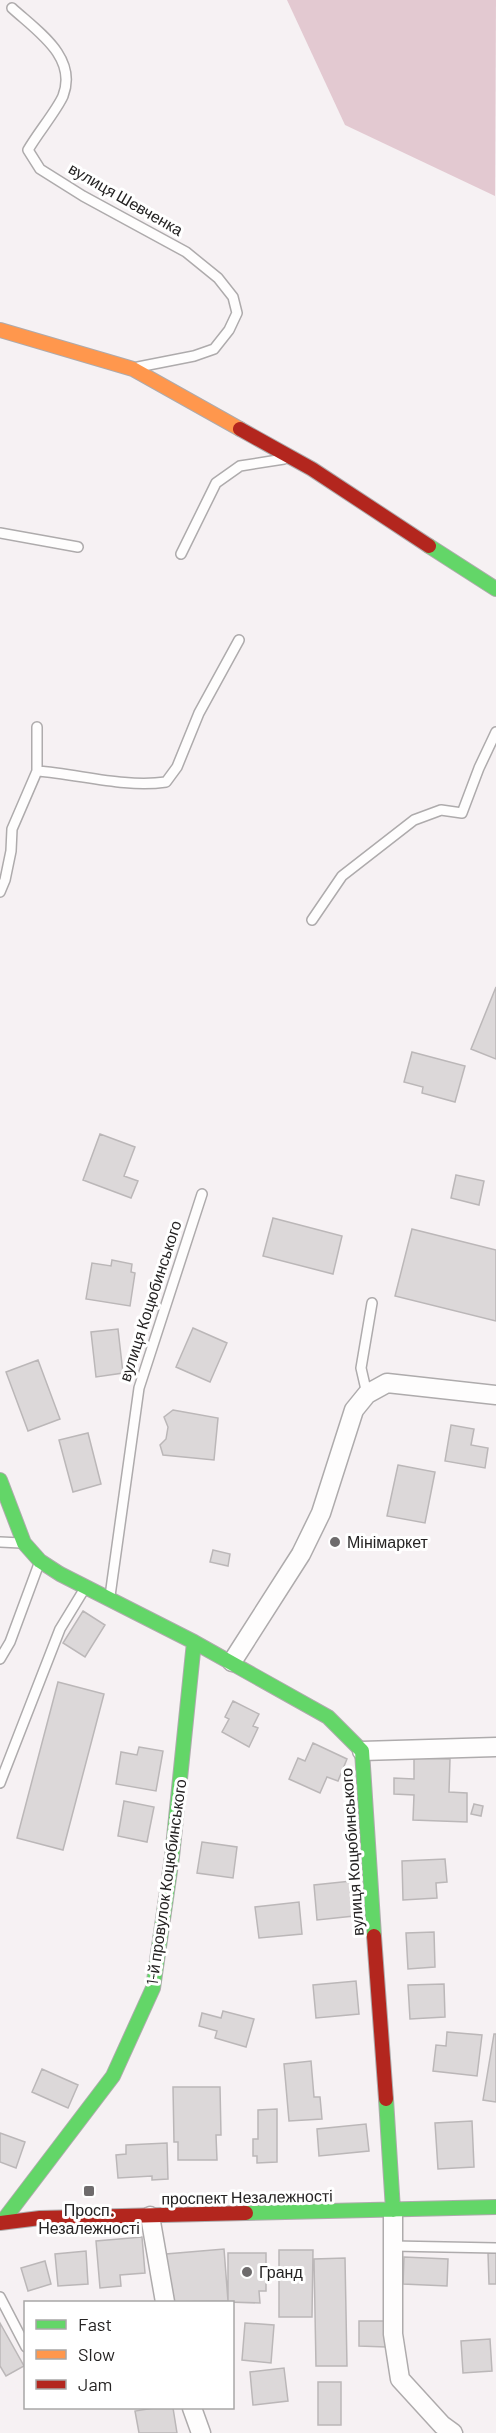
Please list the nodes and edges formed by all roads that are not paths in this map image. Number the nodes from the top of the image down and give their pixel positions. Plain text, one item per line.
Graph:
1 (12, 8) dead end
2 (0, 330) edge
3 (133, 369) junction
4 (292, 458) junction
5 (0, 532) edge
6 (78, 546) dead end
7 (181, 554) dead end
8 (496, 589) edge
9 (239, 640) dead end
10 (37, 727) dead end
11 (496, 732) edge
12 (37, 771) junction
13 (0, 892) edge
14 (312, 920) dead end
15 (202, 1194) dead end
16 (372, 1303) dead end
17 (367, 1394) junction
18 (496, 1395) edge
19 (0, 1480) edge
20 (0, 1542) edge
21 (24, 1543) junction
22 (40, 1561) junction
23 (86, 1587) junction
24 (110, 1599) junction
25 (194, 1642) junction
26 (0, 1659) edge
27 (232, 1662) junction
28 (496, 1747) edge
29 (362, 1751) junction
30 (0, 1784) edge
31 (496, 2207) edge
32 (393, 2210) junction
33 (150, 2216) junction
34 (1, 2223) edge
35 (393, 2246) junction
36 (496, 2247) edge
37 (0, 2297) edge
38 (165, 2301) edge
39 (24, 2343) edge
40 (192, 2409) edge
41 (201, 2433) edge
42 (453, 2433) edge

1 - 3 lane, вулиця Шевченка
2 - 3 street, вулиця Шевченка
3 - 4 street, вулиця Шевченка
4 - 7 lane
4 - 8 street, вулиця Шевченка
5 - 6 lane
9 - 12 lane
10 - 12 lane
11 - 14 lane
12 - 13 lane
15 - 24 lane, вулиця Коцюбинського
16 - 17 lane
17 - 18 street
17 - 27 street
19 - 21 street, вулиця Коцюбинського
20 - 21 lane
21 - 22 street, вулиця Коцюбинського
22 - 23 street, вулиця Коцюбинського
22 - 26 lane
23 - 24 street, вулиця Коцюбинського
23 - 30 lane
24 - 25 street, вулиця Коцюбинського
25 - 27 street, вулиця Коцюбинського
25 - 34 street, 1-й провулок Коцюбинського
27 - 29 street, вулиця Коцюбинського
28 - 29 street
29 - 32 street, вулиця Коцюбинського
31 - 32 street, проспект Незалежності
32 - 33 street, проспект Незалежності
32 - 35 street
33 - 34 street, проспект Незалежності
33 - 38 street
35 - 36 lane
35 - 42 street
37 - 39 lane
40 - 41 street

